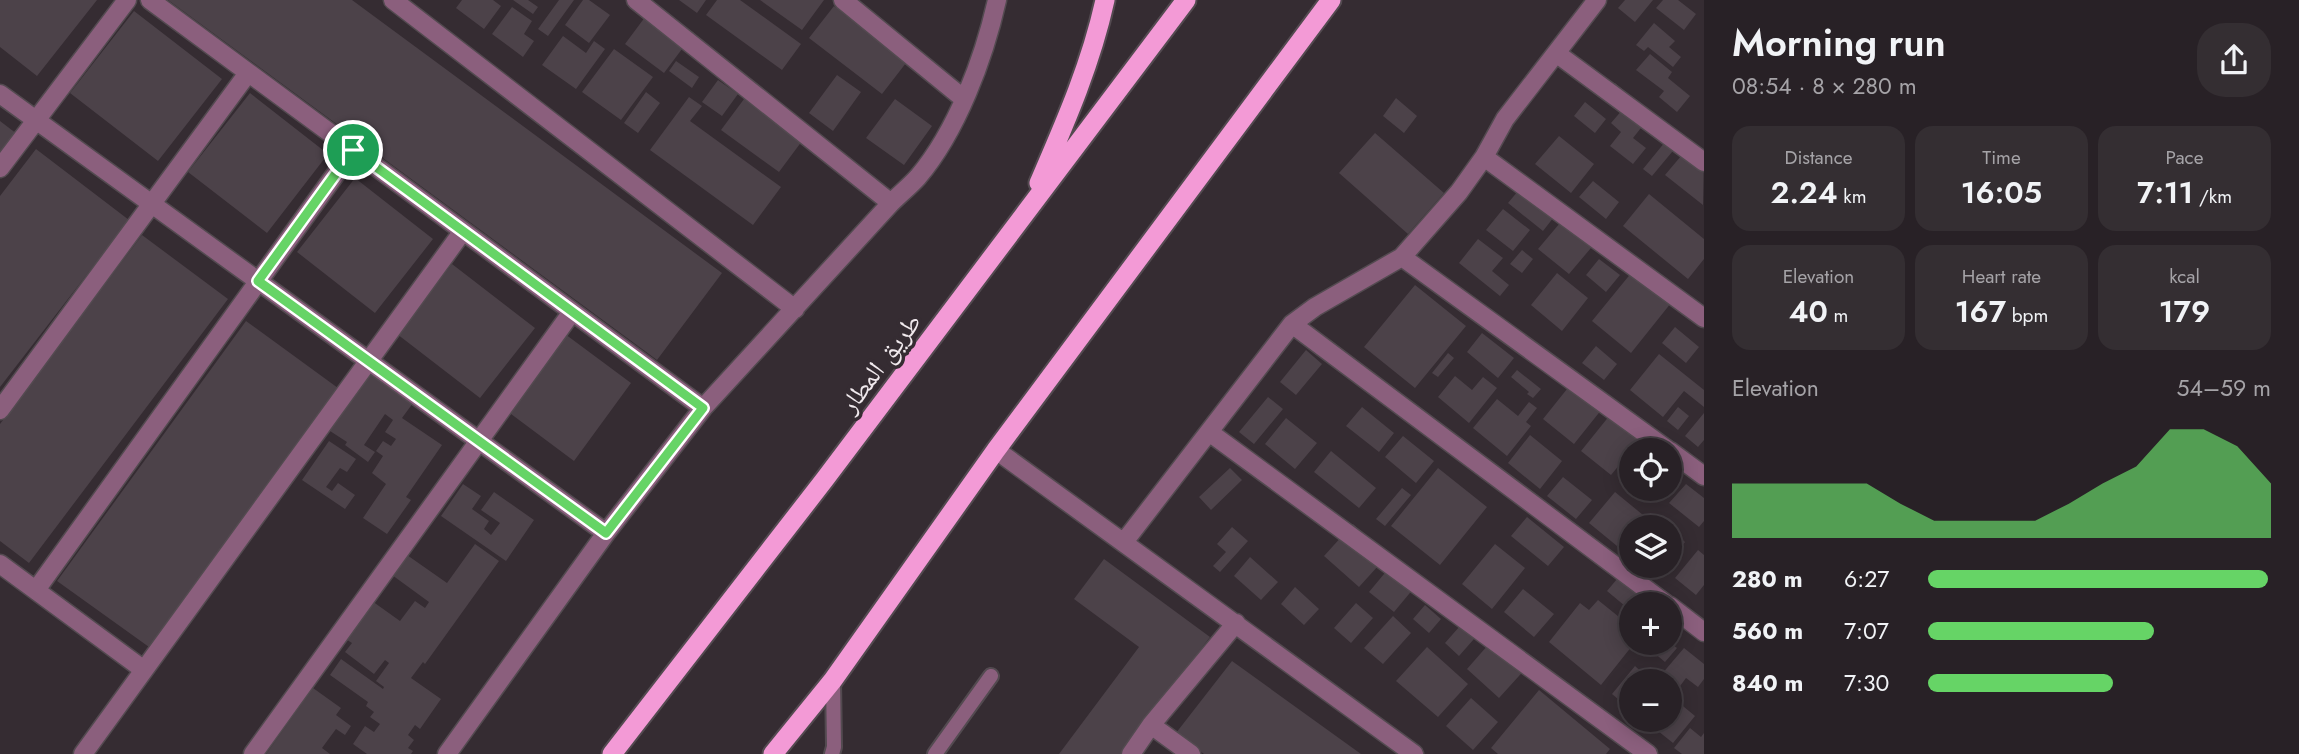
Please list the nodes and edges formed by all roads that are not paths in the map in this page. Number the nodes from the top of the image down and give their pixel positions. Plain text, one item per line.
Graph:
1 (127, 0) edge
2 (150, 0) edge
3 (393, 0) edge
4 (636, 0) edge
5 (843, 0) edge
6 (997, 0) edge
7 (1104, 0) edge
8 (1186, 0) edge
9 (1331, 0) edge
10 (1597, 0) edge
11 (1556, 53) junction
12 (248, 73) junction
13 (0, 94) edge
14 (964, 99) junction
15 (36, 120) junction
16 (353, 150) junction
17 (1484, 157) junction
18 (1704, 162) edge
19 (0, 169) edge
20 (891, 203) junction
21 (151, 204) junction
22 (1026, 212) junction
23 (463, 231) junction
24 (1402, 257) junction
25 (258, 281) junction
26 (795, 309) junction
27 (572, 312) junction
28 (1704, 318) edge
29 (1292, 324) junction
30 (368, 361) junction
31 (703, 408) junction
32 (0, 410) edge
33 (1209, 432) junction
34 (1652, 438) edge
35 (479, 441) junction
36 (996, 450) junction
37 (1682, 460) edge
38 (1704, 476) edge
39 (606, 533) junction
40 (1124, 542) junction
41 (0, 564) edge
42 (36, 590) junction
43 (1651, 592) edge
44 (1682, 616) edge
45 (1236, 623) junction
46 (1704, 632) edge
47 (144, 670) junction
48 (991, 676) dead end
49 (833, 680) junction
50 (1151, 725) junction
51 (86, 753) edge
52 (253, 754) edge
53 (447, 754) edge
54 (612, 754) edge
55 (773, 754) edge
56 (832, 754) edge
57 (935, 754) edge
58 (1131, 754) edge
59 (1191, 754) edge
60 (1414, 754) edge
61 (1648, 754) edge

1 - 15 street
2 - 12 street
3 - 26 street
4 - 20 street
5 - 14 street
6 - 14 street
7 - 22 highway
8 - 22 highway, طريق المطار
9 - 36 highway
10 - 11 street
11 - 17 street
11 - 18 street
12 - 16 street
12 - 21 street
13 - 15 street
14 - 20 street
15 - 19 street
15 - 21 street
16 - 23 street
16 - 25 street
17 - 24 street
17 - 28 street
20 - 26 street
21 - 25 street
21 - 32 street
22 - 54 highway, طريق المطار
23 - 27 street
23 - 30 street
24 - 29 street
24 - 34 street
25 - 30 street
25 - 42 street
26 - 31 street
27 - 31 street
27 - 35 street
29 - 33 street
29 - 43 street
30 - 35 street
30 - 47 street
31 - 39 street
33 - 40 street
33 - 61 street
35 - 39 street
35 - 52 street
36 - 40 street
36 - 49 highway
37 - 38 street
39 - 53 street
40 - 45 street
41 - 42 street
42 - 47 street
44 - 46 street
45 - 50 street
45 - 60 street
47 - 51 street
48 - 57 lane
49 - 55 highway
49 - 56 lane
50 - 58 street
50 - 59 street

